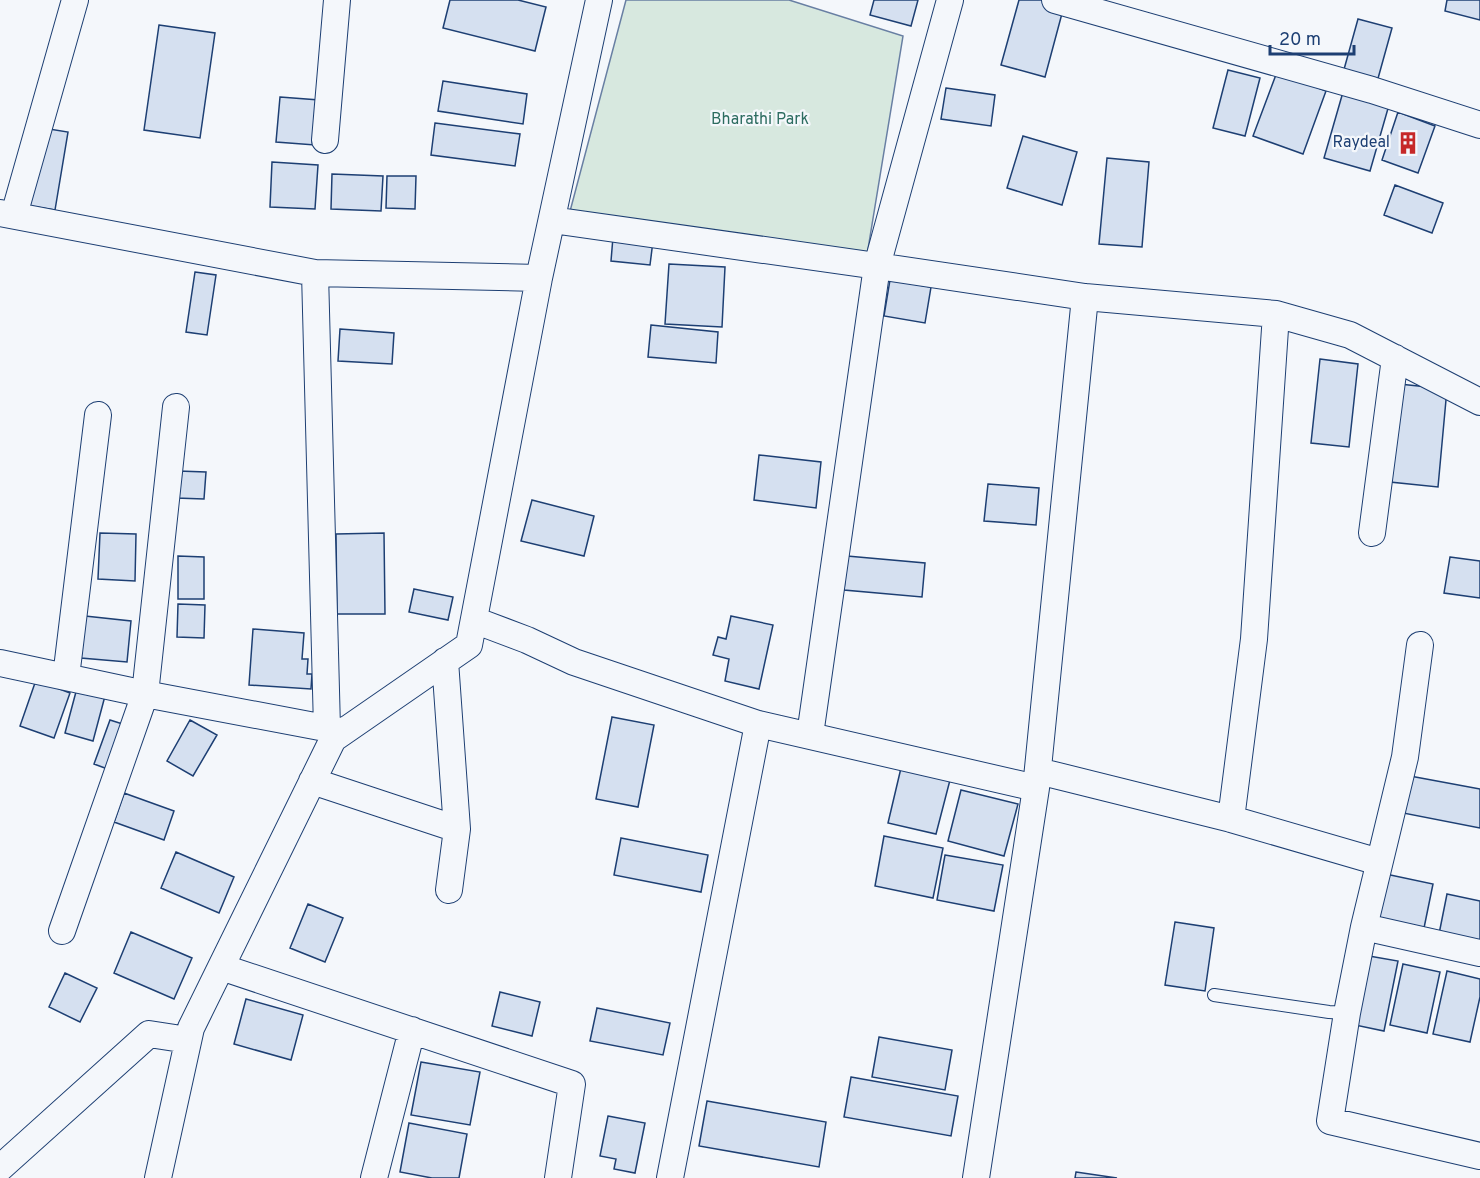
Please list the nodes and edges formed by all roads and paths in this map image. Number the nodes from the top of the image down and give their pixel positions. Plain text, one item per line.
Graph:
1 (75, 0) edge
2 (337, 0) edge
3 (598, 0) edge
4 (950, 0) edge
5 (1055, 0) edge
6 (1480, 125) edge
7 (325, 140) dead end
8 (7, 214) edge
9 (552, 220) junction
10 (877, 266) junction
11 (315, 273) junction
12 (539, 278) junction
13 (1085, 297) junction
14 (1276, 314) junction
15 (1395, 358) junction
16 (1480, 402) edge
17 (176, 407) dead end
18 (98, 415) dead end
19 (1372, 533) dead end
20 (474, 620) junction
21 (1420, 645) dead end
22 (446, 661) junction
23 (0, 663) edge
24 (66, 677) junction
25 (145, 694) junction
26 (759, 724) junction
27 (335, 730) junction
28 (810, 735) junction
29 (1037, 780) junction
30 (312, 781) junction
31 (1231, 819) junction
32 (457, 829) junction
33 (1379, 862) junction
34 (449, 890) dead end
35 (1364, 927) junction
36 (62, 931) dead end
37 (1480, 953) edge
38 (221, 967) junction
39 (1214, 995) dead end
40 (1347, 1013) junction
41 (412, 1030) junction
42 (188, 1040) junction
43 (1480, 1156) edge
44 (0, 1168) edge
45 (158, 1178) edge
46 (374, 1178) edge
47 (558, 1178) edge
48 (670, 1178) edge
49 (976, 1178) edge

1 - 8 street
2 - 7 street
3 - 9 street
4 - 10 street
5 - 6 street
8 - 11 street
9 - 10 street
9 - 12 street
10 - 13 street
10 - 28 street
11 - 12 street
11 - 27 street
12 - 20 street
13 - 14 street
13 - 29 street
14 - 15 street
14 - 31 street
15 - 16 street
15 - 19 street
17 - 25 street
18 - 24 street
20 - 22 street
20 - 26 street
21 - 33 street
22 - 27 street
22 - 32 street
23 - 24 street
24 - 25 street
25 - 27 street
25 - 36 street
26 - 28 street
26 - 48 street
27 - 30 street
28 - 29 street
29 - 31 street
29 - 49 street
30 - 32 street
30 - 38 street
31 - 33 street
32 - 34 street
33 - 35 street
35 - 37 street
35 - 40 street
38 - 41 street
38 - 42 street
39 - 40 lane
40 - 43 street
41 - 46 street
41 - 47 street
42 - 44 street
42 - 45 street

